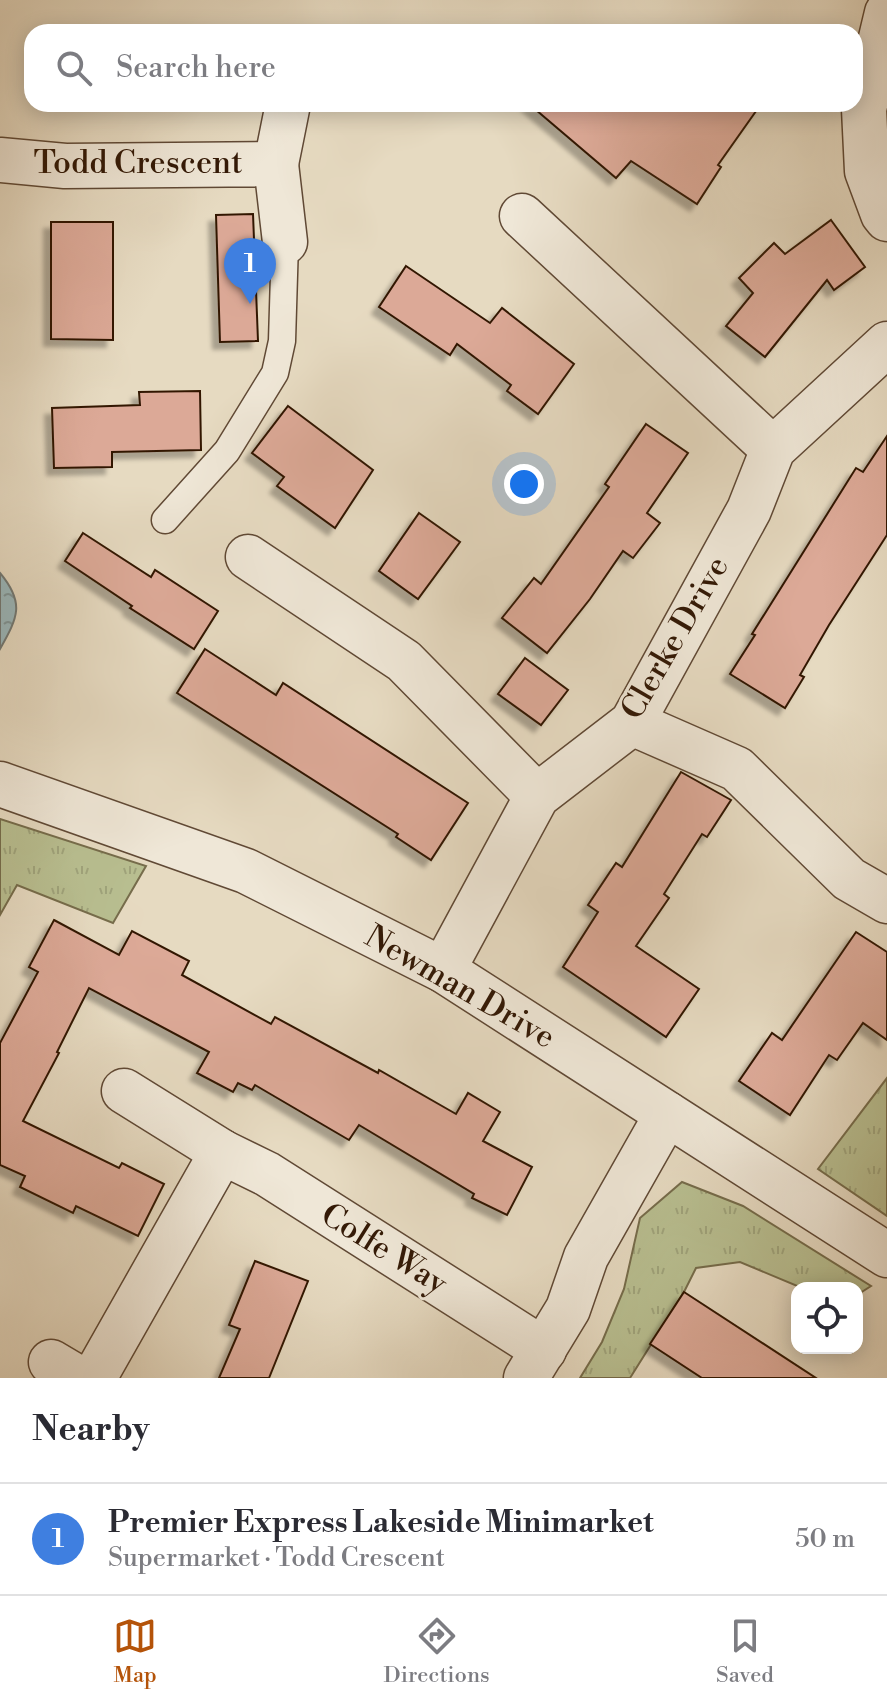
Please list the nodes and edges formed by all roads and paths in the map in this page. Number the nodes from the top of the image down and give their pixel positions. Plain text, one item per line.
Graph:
1 (887, 13) edge
2 (286, 112) edge
3 (0, 160) edge
4 (276, 164) junction
5 (522, 216) dead end
6 (887, 219) edge
7 (285, 242) joint
8 (887, 344) edge
9 (773, 449) junction
10 (165, 520) dead end
11 (248, 557) dead end
12 (632, 723) junction
13 (0, 784) edge
14 (537, 796) junction
15 (887, 901) edge
16 (443, 970) junction
17 (124, 1091) dead end
18 (667, 1114) junction
19 (222, 1152) junction
20 (887, 1255) edge
21 (535, 1364) edge
22 (94, 1378) edge

1 - 6 street
2 - 4 street, Todd Crescent
3 - 4 street, Todd Crescent
4 - 7 street, Todd Crescent
5 - 9 street
7 - 10 lane
8 - 9 street, Clerke Drive
9 - 12 street, Clerke Drive
11 - 14 street
12 - 14 street, Clerke Drive
12 - 15 street
13 - 16 street, Newman Drive
14 - 16 street, Clerke Drive
16 - 18 street, Newman Drive
17 - 19 street, Colfe Way
18 - 20 street, Newman Drive
18 - 21 street
19 - 21 street, Colfe Way
19 - 22 street

